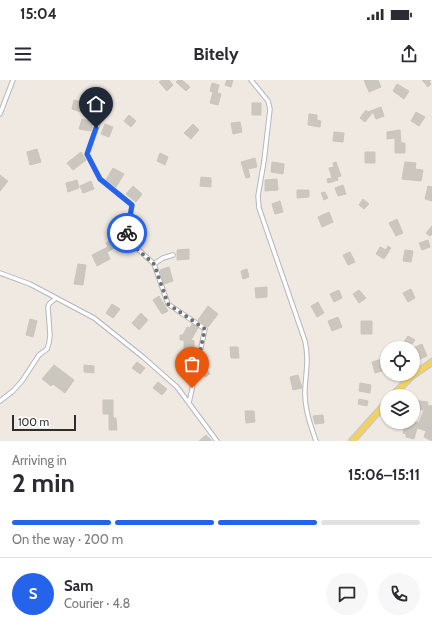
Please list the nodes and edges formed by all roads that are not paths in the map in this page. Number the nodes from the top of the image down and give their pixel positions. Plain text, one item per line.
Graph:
1 (13, 80) edge
2 (251, 80) edge
3 (0, 114) edge
4 (101, 115) dead end
5 (173, 254) dead end
6 (154, 264) junction
7 (0, 273) edge
8 (56, 298) junction
9 (432, 362) edge
10 (399, 389) edge
11 (0, 401) edge
12 (189, 403) junction
13 (380, 410) edge
14 (217, 441) edge
15 (316, 441) edge
16 (352, 441) edge

1 - 3 street
2 - 15 street
4 - 6 street
5 - 6 street
6 - 12 street
7 - 8 street
8 - 11 street
8 - 12 street
9 - 10 main road
12 - 14 street
13 - 16 main road

